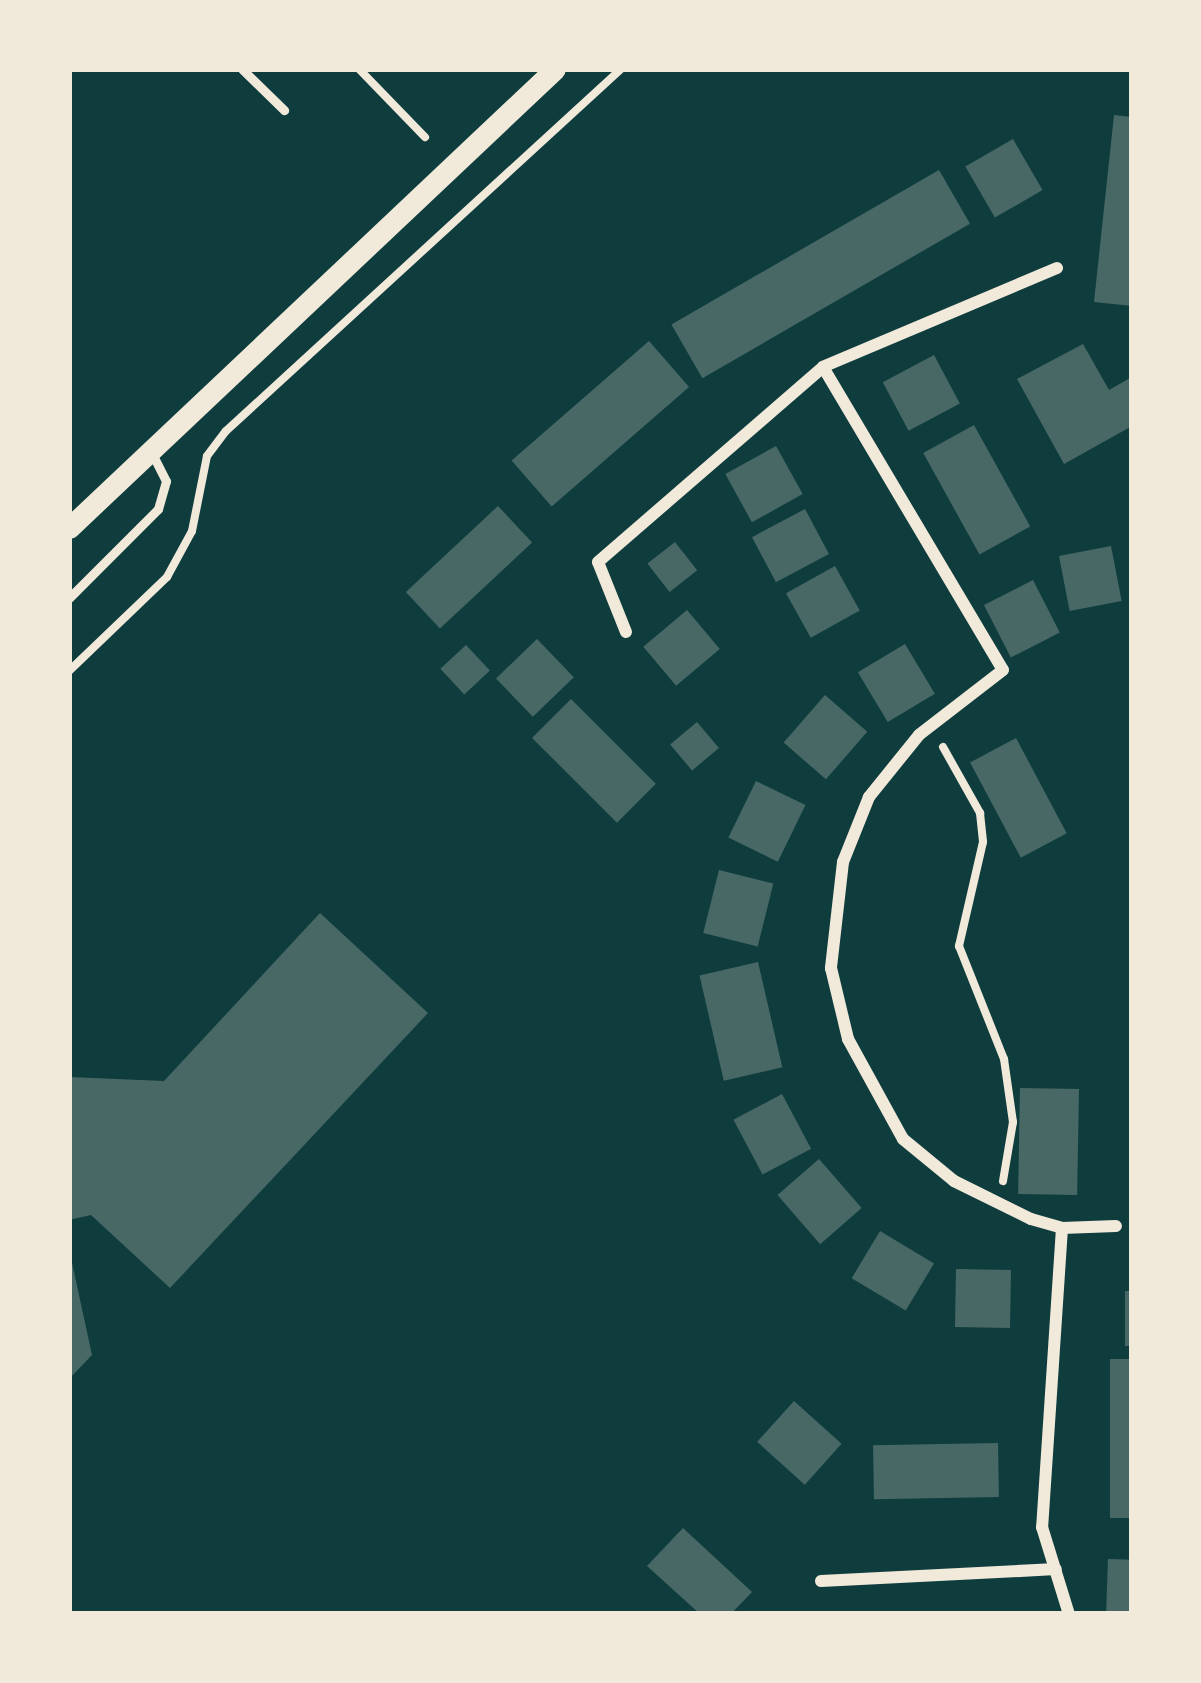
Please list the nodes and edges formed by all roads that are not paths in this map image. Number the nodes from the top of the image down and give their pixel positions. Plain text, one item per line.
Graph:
1 (242, 69) edge
2 (555, 69) edge
3 (284, 110) dead end
4 (1057, 268) dead end
5 (823, 367) junction
6 (150, 449) junction
7 (69, 528) edge
8 (69, 598) edge
9 (626, 632) dead end
10 (1116, 1226) dead end
11 (1062, 1228) junction
12 (1056, 1569) junction
13 (821, 1581) dead end
14 (1069, 1614) edge

1 - 3 lane
2 - 6 street
4 - 5 street
5 - 9 street
5 - 11 street
6 - 7 street
6 - 8 lane
10 - 11 street
11 - 12 street
12 - 13 street
12 - 14 street

